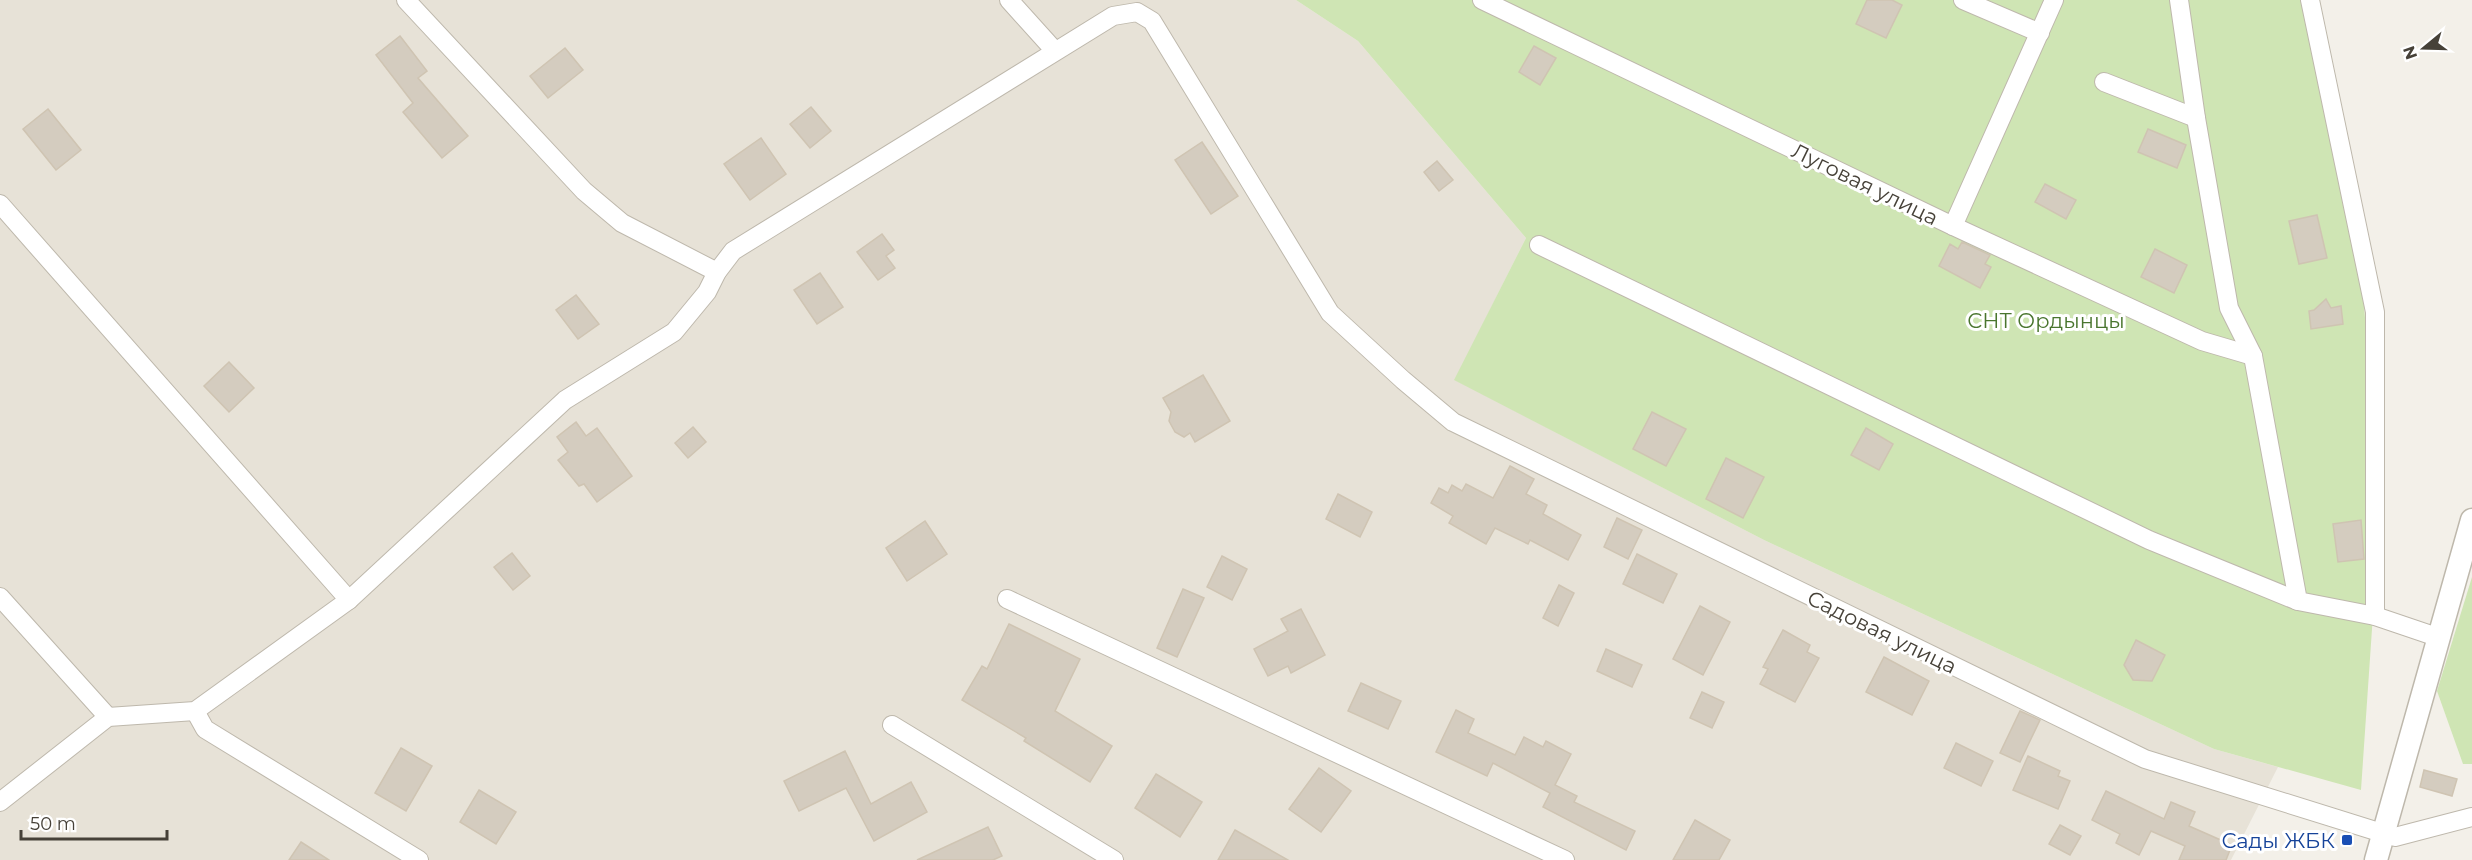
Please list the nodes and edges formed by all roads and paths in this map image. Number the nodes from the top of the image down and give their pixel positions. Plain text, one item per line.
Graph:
1 (406, 0) edge
2 (1009, 0) edge
3 (1482, 0) edge
4 (1963, 0) edge
5 (2054, 0) edge
6 (2179, 0) edge
7 (2310, 0) edge
8 (2040, 33) junction
9 (1055, 51) junction
10 (2104, 82) dead end
11 (2196, 118) junction
12 (0, 204) edge
13 (1953, 226) junction
14 (1539, 245) dead end
15 (717, 272) junction
16 (2253, 356) junction
17 (2472, 520) edge
18 (0, 597) edge
19 (1007, 599) dead end
20 (349, 600) junction
21 (2298, 601) junction
22 (2375, 616) junction
23 (2437, 637) junction
24 (195, 711) junction
25 (108, 717) junction
26 (892, 725) dead end
27 (0, 802) edge
28 (2472, 817) edge
29 (2384, 835) junction
30 (419, 860) edge
31 (1114, 860) edge
32 (1566, 860) edge
33 (2376, 860) edge

1 - 15 street
2 - 9 street
3 - 13 street, Луговая улица
4 - 8 street
5 - 8 street
6 - 11 street
7 - 22 street
8 - 13 street
9 - 15 street, Садовая улица
9 - 29 street, Садовая улица
10 - 11 street
11 - 16 street
12 - 20 street
13 - 16 street, Луговая улица
14 - 21 street
15 - 20 street, Садовая улица
16 - 21 street
17 - 23 street
18 - 25 street
19 - 32 street
20 - 24 street, Садовая улица
21 - 22 street
22 - 23 street
23 - 29 street
24 - 25 street
24 - 30 street
25 - 27 street
26 - 31 street
28 - 29 street
29 - 33 street

